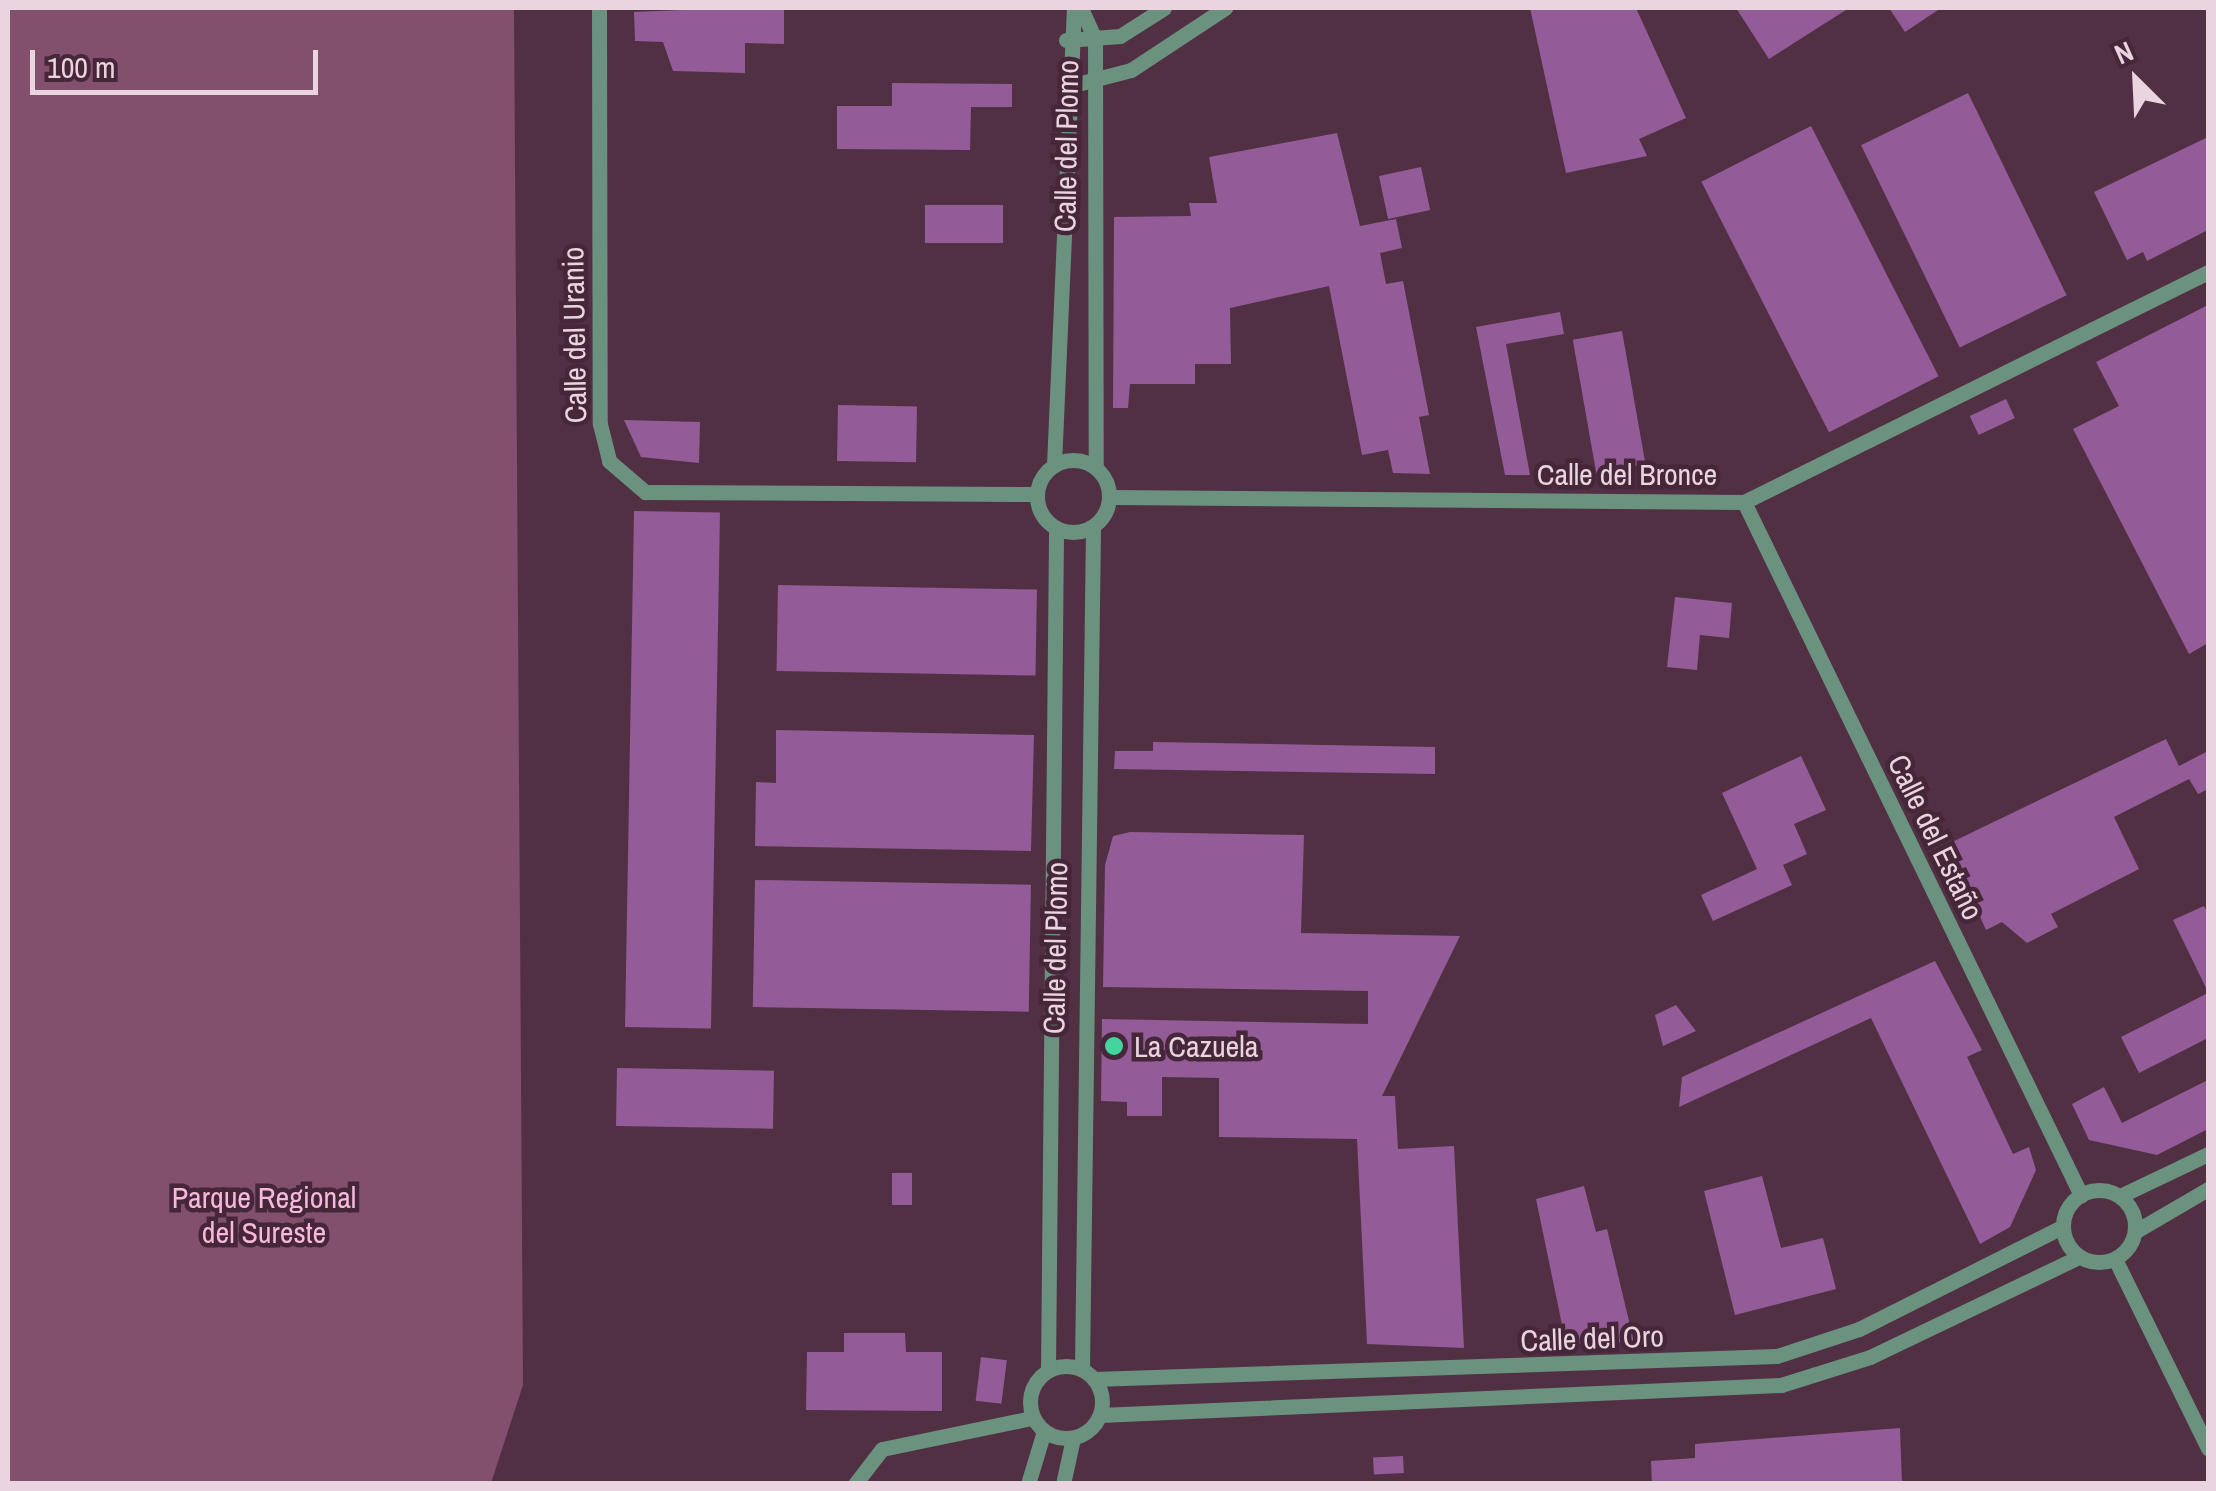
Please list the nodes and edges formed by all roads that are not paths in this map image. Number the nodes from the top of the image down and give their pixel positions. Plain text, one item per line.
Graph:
1 (599, 8) edge
2 (1078, 8) edge
3 (1164, 8) edge
4 (1224, 8) edge
5 (1095, 39) junction
6 (1066, 40) junction
7 (1096, 86) junction
8 (1066, 88) junction
9 (2208, 272) edge
10 (1054, 465) junction
11 (1096, 467) junction
12 (1036, 494) junction
13 (1110, 496) junction
14 (1744, 502) junction
15 (1092, 527) junction
16 (1056, 528) junction
17 (2208, 1154) edge
18 (2208, 1189) edge
19 (2081, 1195) junction
20 (2120, 1196) junction
21 (2062, 1227) junction
22 (2136, 1232) junction
23 (2079, 1257) junction
24 (2116, 1259) junction
25 (1048, 1370) junction
26 (1088, 1374) junction
27 (1100, 1415) junction
28 (1038, 1425) junction
29 (1072, 1438) junction
30 (2208, 1448) edge
31 (855, 1484) edge
32 (1028, 1484) edge
33 (1064, 1484) edge

1 - 12 street, Calle del Uranio
2 - 5 street, Calle del Plomo
2 - 6 street, Calle del Plomo
3 - 5 street
4 - 7 street
5 - 6 street
5 - 7 street, Calle del Plomo
6 - 8 street, Calle del Plomo
7 - 8 street
7 - 11 street, Calle del Plomo
8 - 10 street, Calle del Plomo
9 - 14 street, Calle del Bronce
10 - 11 street
10 - 12 street
11 - 13 street
12 - 16 street
13 - 14 street, Calle del Bronce
13 - 15 street
14 - 19 street, Calle del Estaño
15 - 16 street
15 - 26 street, Calle del Plomo
16 - 25 street, Calle del Plomo
17 - 20 street
18 - 22 street
19 - 20 street
19 - 21 street
20 - 22 street
21 - 23 street
21 - 26 street, Calle del Oro
22 - 24 street
23 - 24 street
23 - 27 street
24 - 30 street
25 - 26 street
25 - 28 street
26 - 27 street
27 - 29 street
28 - 29 street
28 - 31 street
28 - 32 street
29 - 33 street

